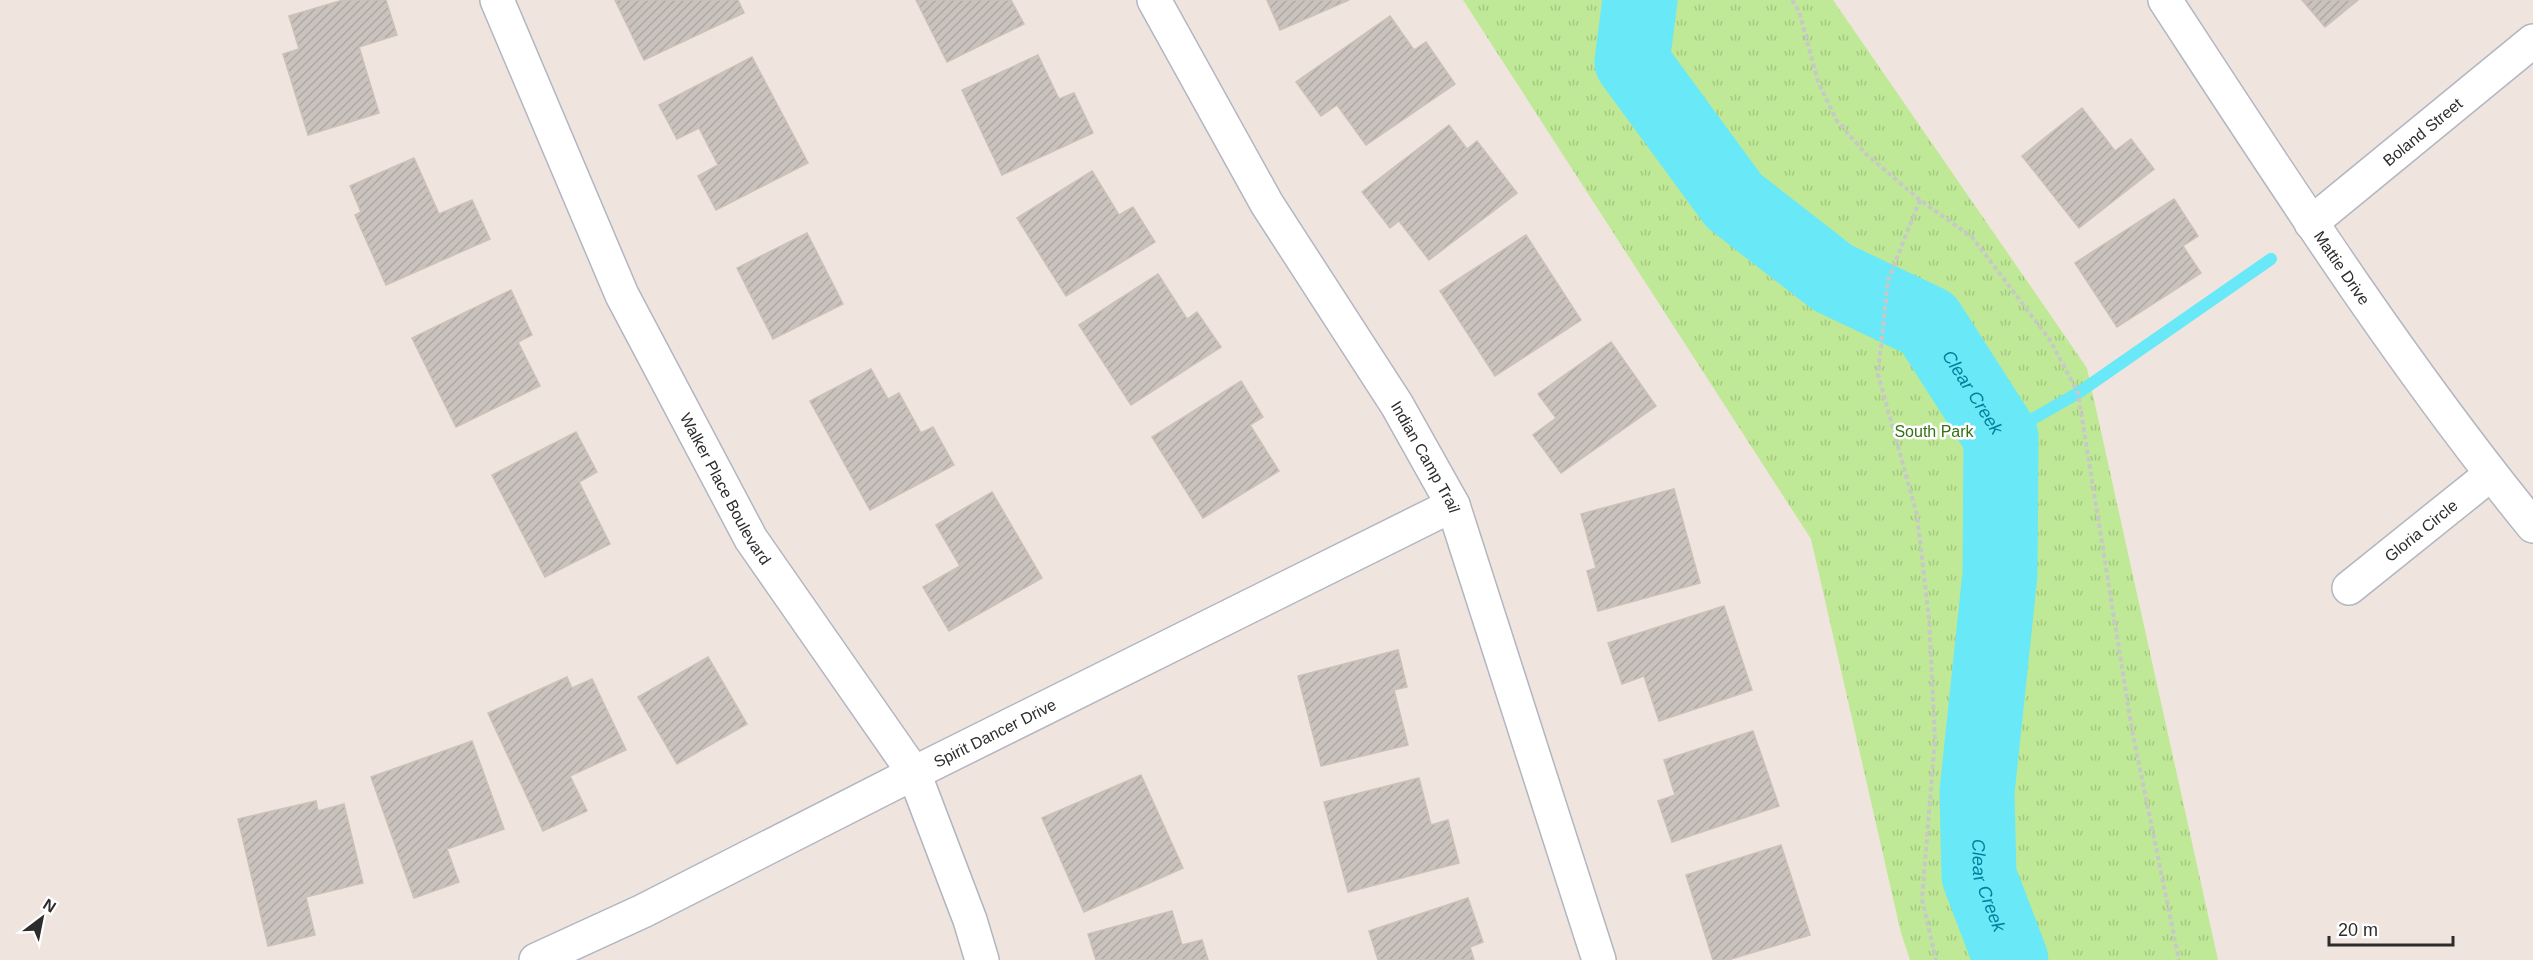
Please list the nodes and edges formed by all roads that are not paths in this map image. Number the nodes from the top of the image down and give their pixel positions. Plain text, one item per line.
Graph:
1 (497, 0) edge
2 (1154, 0) edge
3 (2165, 0) edge
4 (2533, 41) edge
5 (2311, 223) junction
6 (2491, 474) junction
7 (1453, 505) junction
8 (2533, 526) edge
9 (2349, 588) dead end
10 (914, 773) junction
11 (536, 960) edge
12 (982, 960) edge
13 (1599, 960) edge

1 - 10 street, Walker Place Boulevard
2 - 7 street, Indian Camp Trail
3 - 5 street, Mattie Drive
4 - 5 street, Boland Street
5 - 6 street, Mattie Drive
6 - 8 street, Mattie Drive
6 - 9 street, Gloria Circle
7 - 10 street, Spirit Dancer Drive
7 - 13 street, Indian Camp Trail
10 - 11 street, Spirit Dancer Drive
10 - 12 street, Walker Place Boulevard

